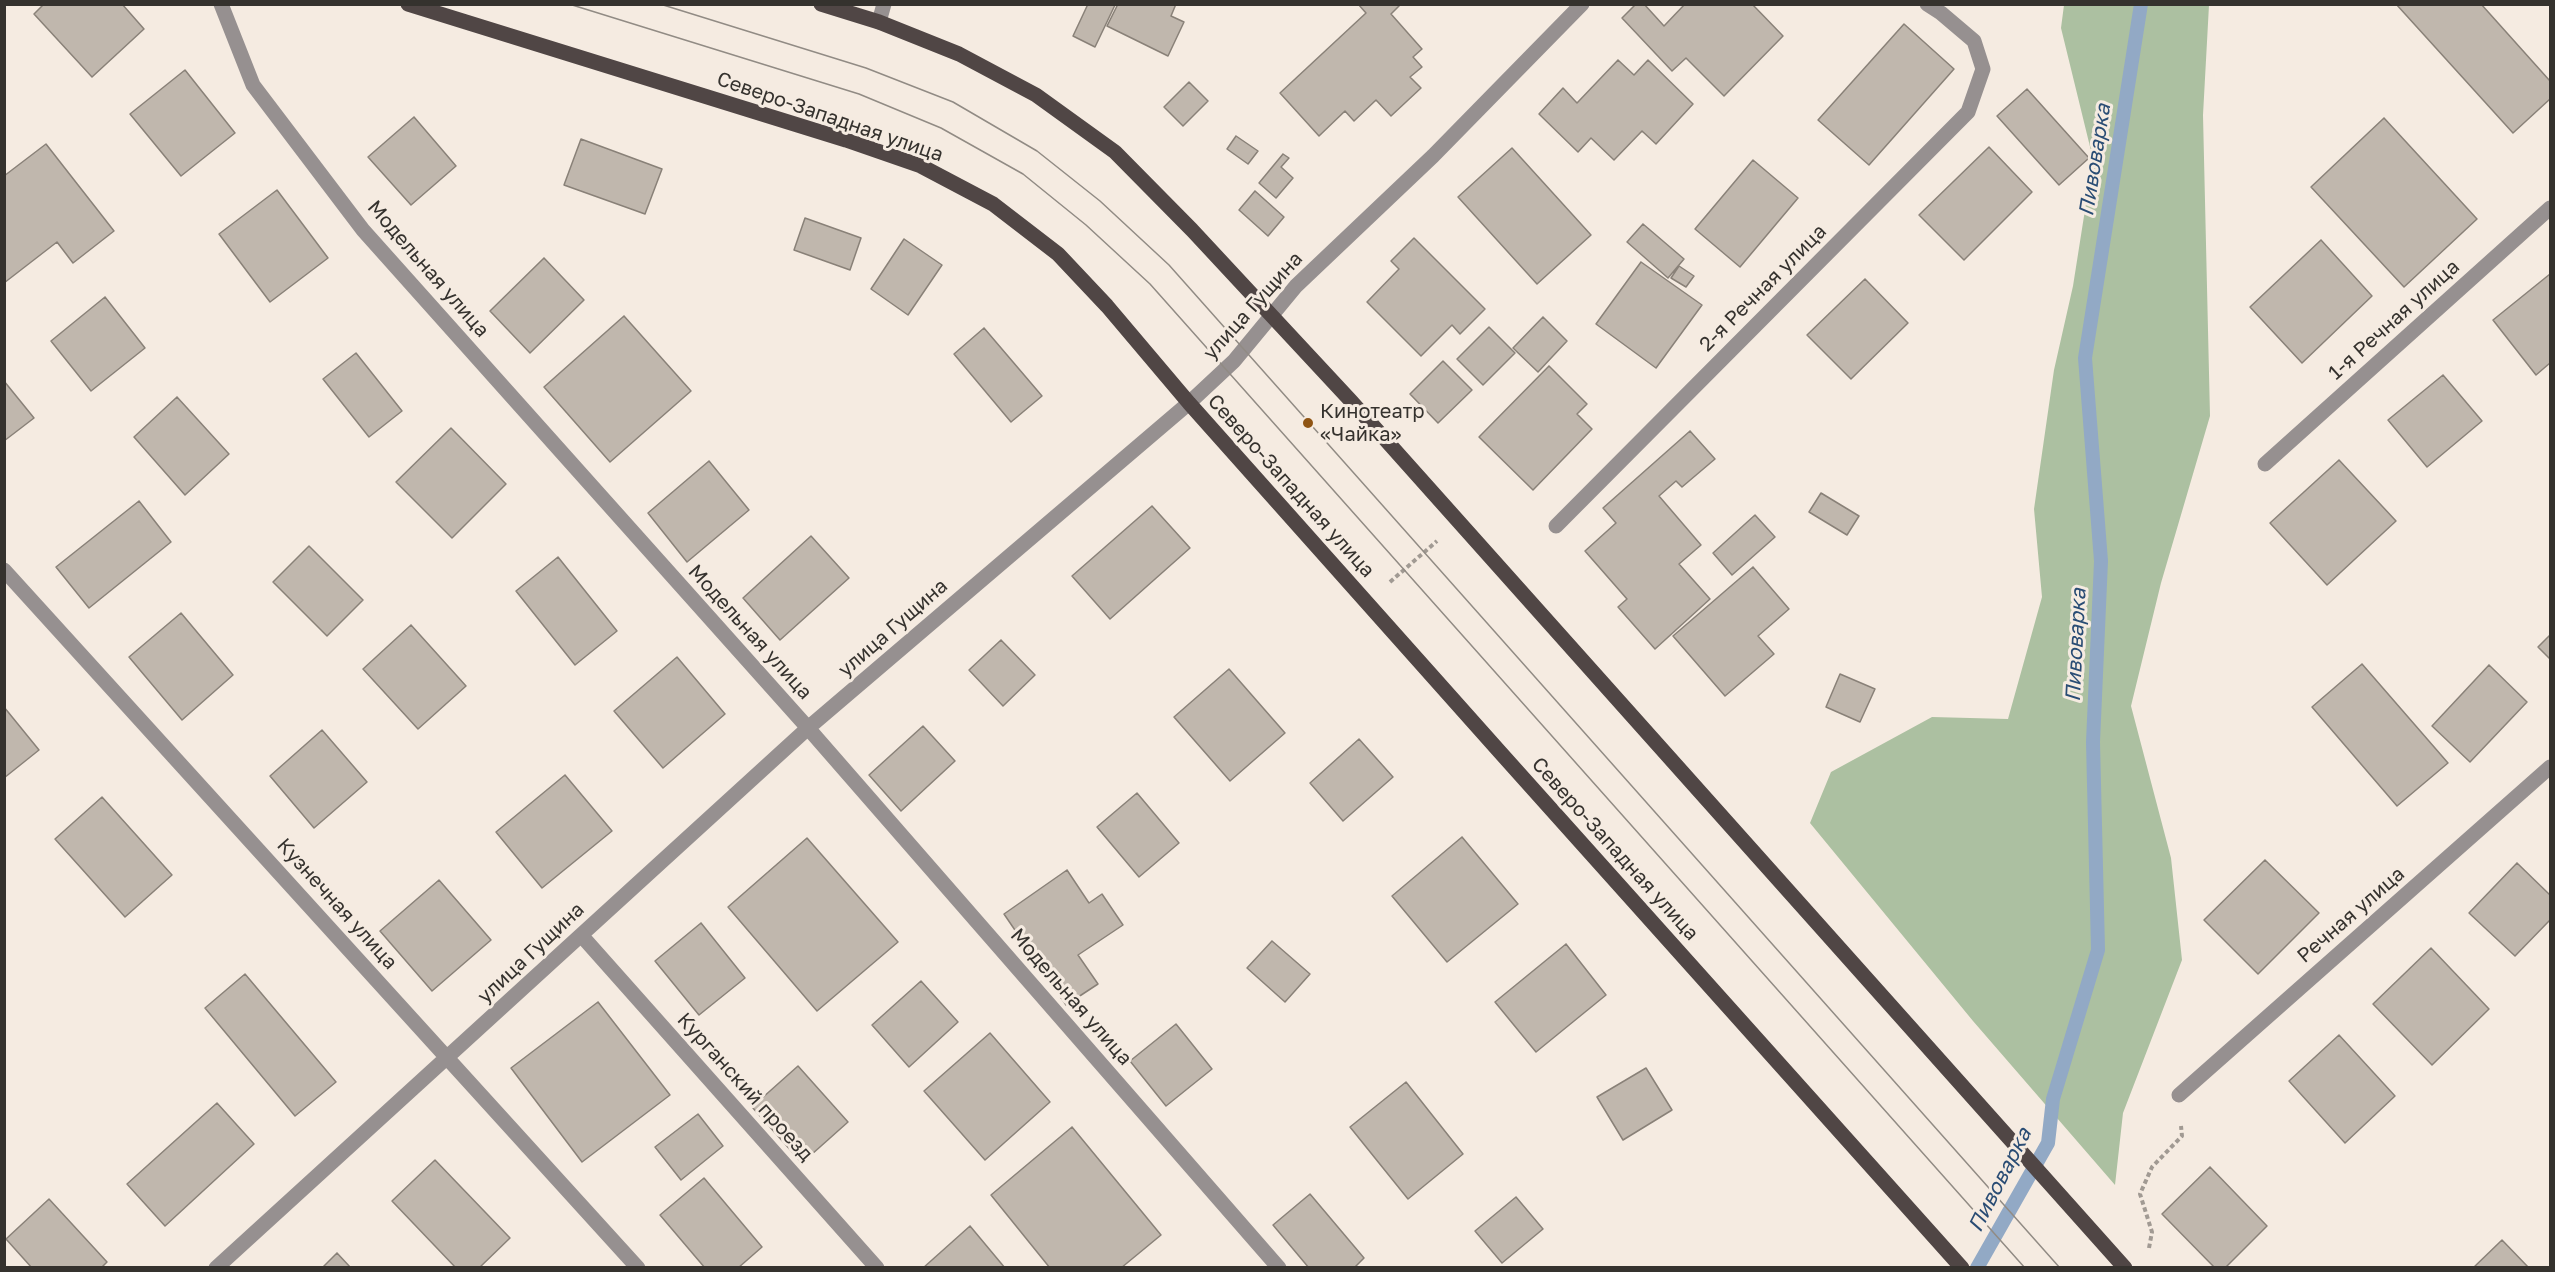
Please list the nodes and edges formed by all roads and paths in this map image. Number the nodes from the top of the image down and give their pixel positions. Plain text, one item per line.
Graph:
1 (221, 4) edge
2 (408, 4) edge
3 (821, 4) edge
4 (884, 4) edge
5 (1582, 4) edge
6 (1927, 4) edge
7 (879, 22) junction
8 (2550, 208) edge
9 (1271, 317) junction
10 (1189, 403) junction
11 (2265, 464) dead end
12 (1459, 521) junction
13 (1556, 526) dead end
14 (4, 570) edge
15 (1367, 602) junction
16 (808, 729) junction
17 (2550, 767) edge
18 (581, 935) junction
19 (448, 1058) junction
20 (2179, 1095) joint
21 (2148, 1254) dead end
22 (216, 1268) edge
23 (638, 1268) edge
24 (877, 1268) edge
25 (1279, 1268) edge
26 (1962, 1268) edge
27 (2125, 1268) edge

1 - 16 street, Модельная улица
2 - 10 main road, Северо-Западная улица
3 - 7 main road
4 - 7 street
5 - 9 street, улица Гущина
6 - 13 street, 2-я Речная улица
7 - 9 main road
8 - 11 street, 1-я Речная улица
9 - 10 street, улица Гущина
9 - 12 main road
10 - 15 main road, Северо-Западная улица
10 - 16 street, улица Гущина
12 - 15 path
12 - 27 main road
14 - 19 street, Кузнечная улица
15 - 26 main road, Северо-Западная улица
16 - 18 street, улица Гущина
16 - 25 street, Модельная улица
17 - 20 street, Речная улица
18 - 19 street, улица Гущина
18 - 24 street, Курганский проезд
19 - 22 street, улица Гущина
19 - 23 street, Кузнечная улица
20 - 21 path

